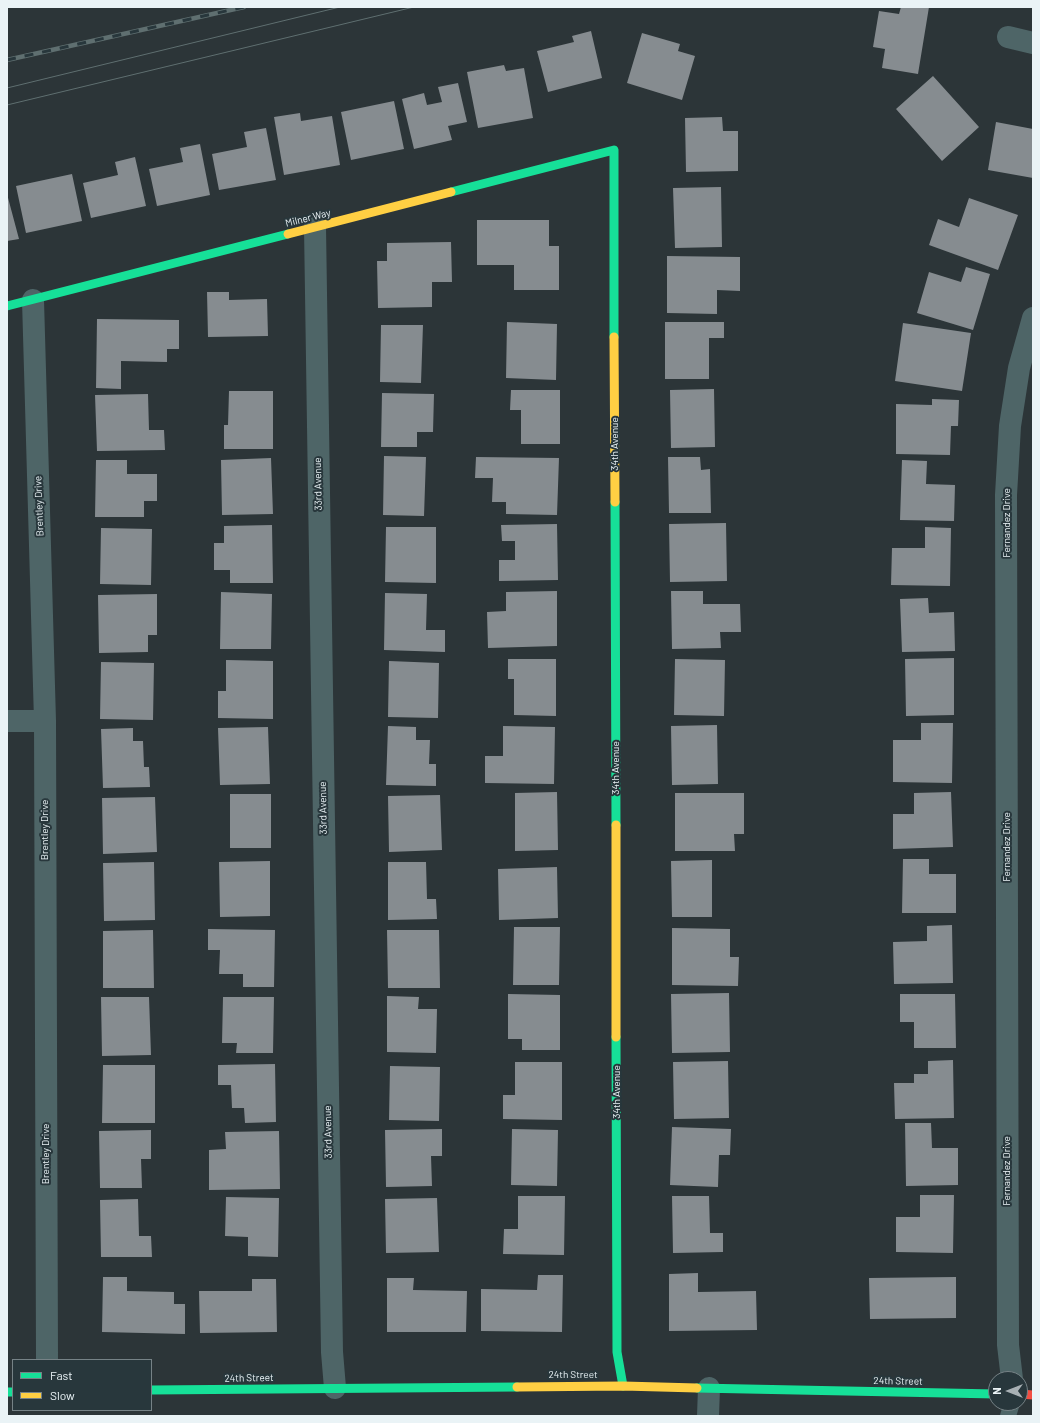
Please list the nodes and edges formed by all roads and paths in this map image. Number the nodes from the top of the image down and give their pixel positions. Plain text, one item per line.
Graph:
1 (1008, 37) dead end
2 (1033, 43) edge
3 (614, 150) joint
4 (315, 227) junction
5 (33, 300) junction
6 (7, 306) edge
7 (1033, 318) edge
8 (7, 721) edge
9 (45, 721) junction
10 (47, 1359) edge
11 (1011, 1371) edge
12 (623, 1386) junction
13 (335, 1388) junction
14 (709, 1388) junction
15 (152, 1390) edge
16 (988, 1394) edge
17 (708, 1416) edge

1 - 2 street
3 - 4 street, Milner Way
3 - 12 street, 34th Avenue
4 - 5 street, Milner Way
4 - 13 street, 33rd Avenue
5 - 6 street, Milner Way
5 - 9 street, Brentley Drive
7 - 11 street, Fernandez Drive
8 - 9 street
9 - 10 street, Brentley Drive
12 - 13 street, 24th Street
12 - 14 street, 24th Street
13 - 15 street, 24th Street
14 - 16 street, 24th Street
14 - 17 street

